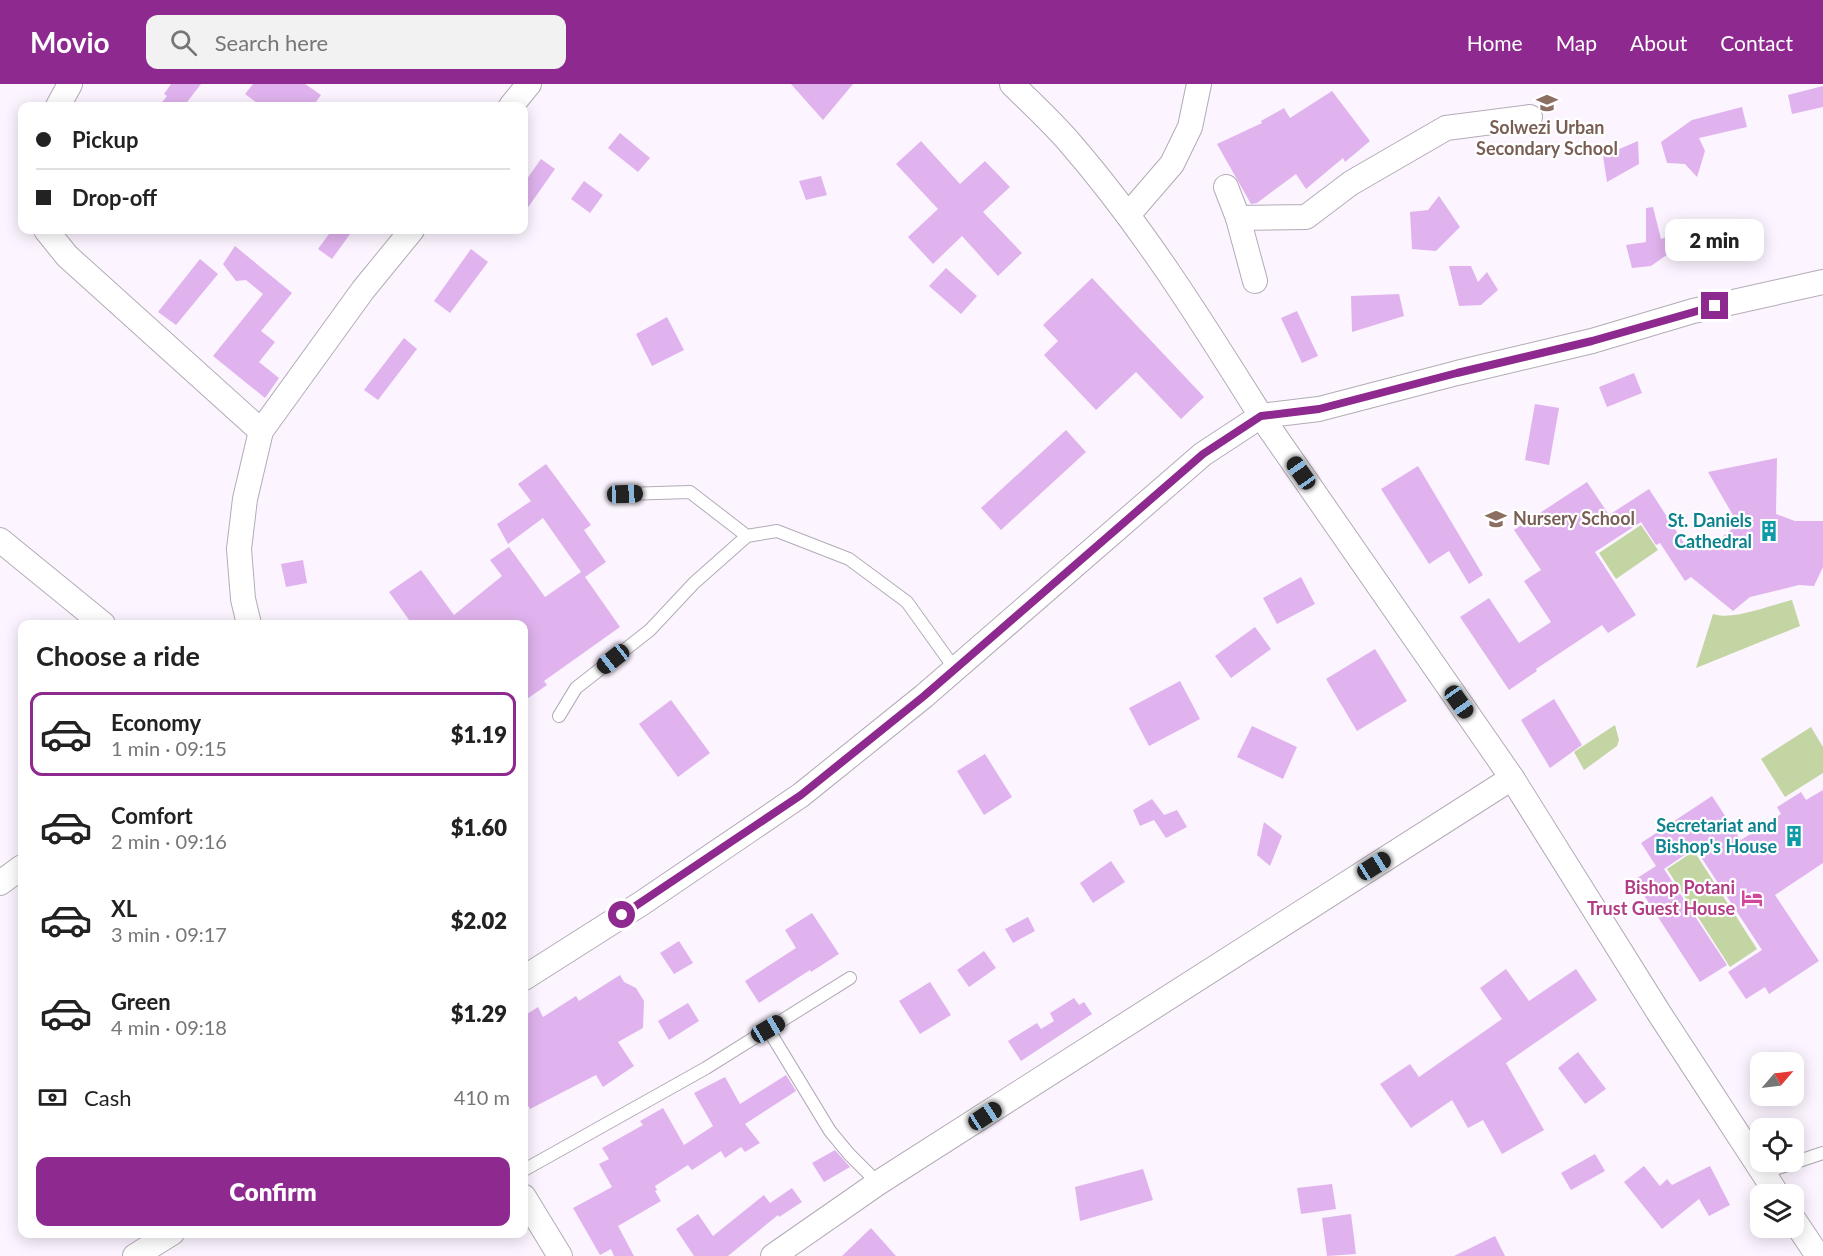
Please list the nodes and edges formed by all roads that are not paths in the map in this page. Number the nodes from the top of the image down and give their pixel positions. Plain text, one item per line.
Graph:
1 (70, 84) edge
2 (529, 84) edge
3 (1012, 84) edge
4 (1199, 84) edge
5 (60, 102) edge
6 (514, 102) edge
7 (1530, 117) dead end
8 (1226, 187) dead end
9 (1128, 215) junction
10 (1238, 218) junction
11 (49, 234) edge
12 (409, 234) edge
13 (1255, 281) dead end
14 (1823, 282) edge
15 (1261, 416) junction
16 (261, 431) junction
17 (625, 494) dead end
18 (747, 536) junction
19 (0, 540) edge
20 (98, 620) edge
21 (248, 620) edge
22 (955, 669) junction
23 (559, 716) dead end
24 (1512, 778) junction
25 (18, 870) edge
26 (0, 883) edge
27 (528, 975) edge
28 (850, 978) dead end
29 (768, 1029) junction
30 (1823, 1153) edge
31 (528, 1168) edge
32 (1763, 1173) junction
33 (878, 1183) junction
34 (1770, 1184) edge
35 (528, 1204) edge
36 (1804, 1235) edge
37 (164, 1238) edge
38 (135, 1256) edge
39 (560, 1256) edge
40 (773, 1256) edge
41 (1818, 1256) edge

1 - 5 street
2 - 6 street
3 - 9 street
4 - 9 street
7 - 10 street
8 - 10 street
9 - 15 street
10 - 13 street
11 - 16 street
12 - 16 street
14 - 15 street
15 - 22 street
15 - 24 street
16 - 21 street
17 - 18 lane
18 - 22 lane
18 - 23 lane
19 - 20 street
22 - 27 street
24 - 32 street
24 - 33 street
25 - 26 street
28 - 29 lane
29 - 31 lane
29 - 33 lane
30 - 32 lane
32 - 34 street
33 - 40 street
35 - 39 street
36 - 41 street
37 - 38 street

